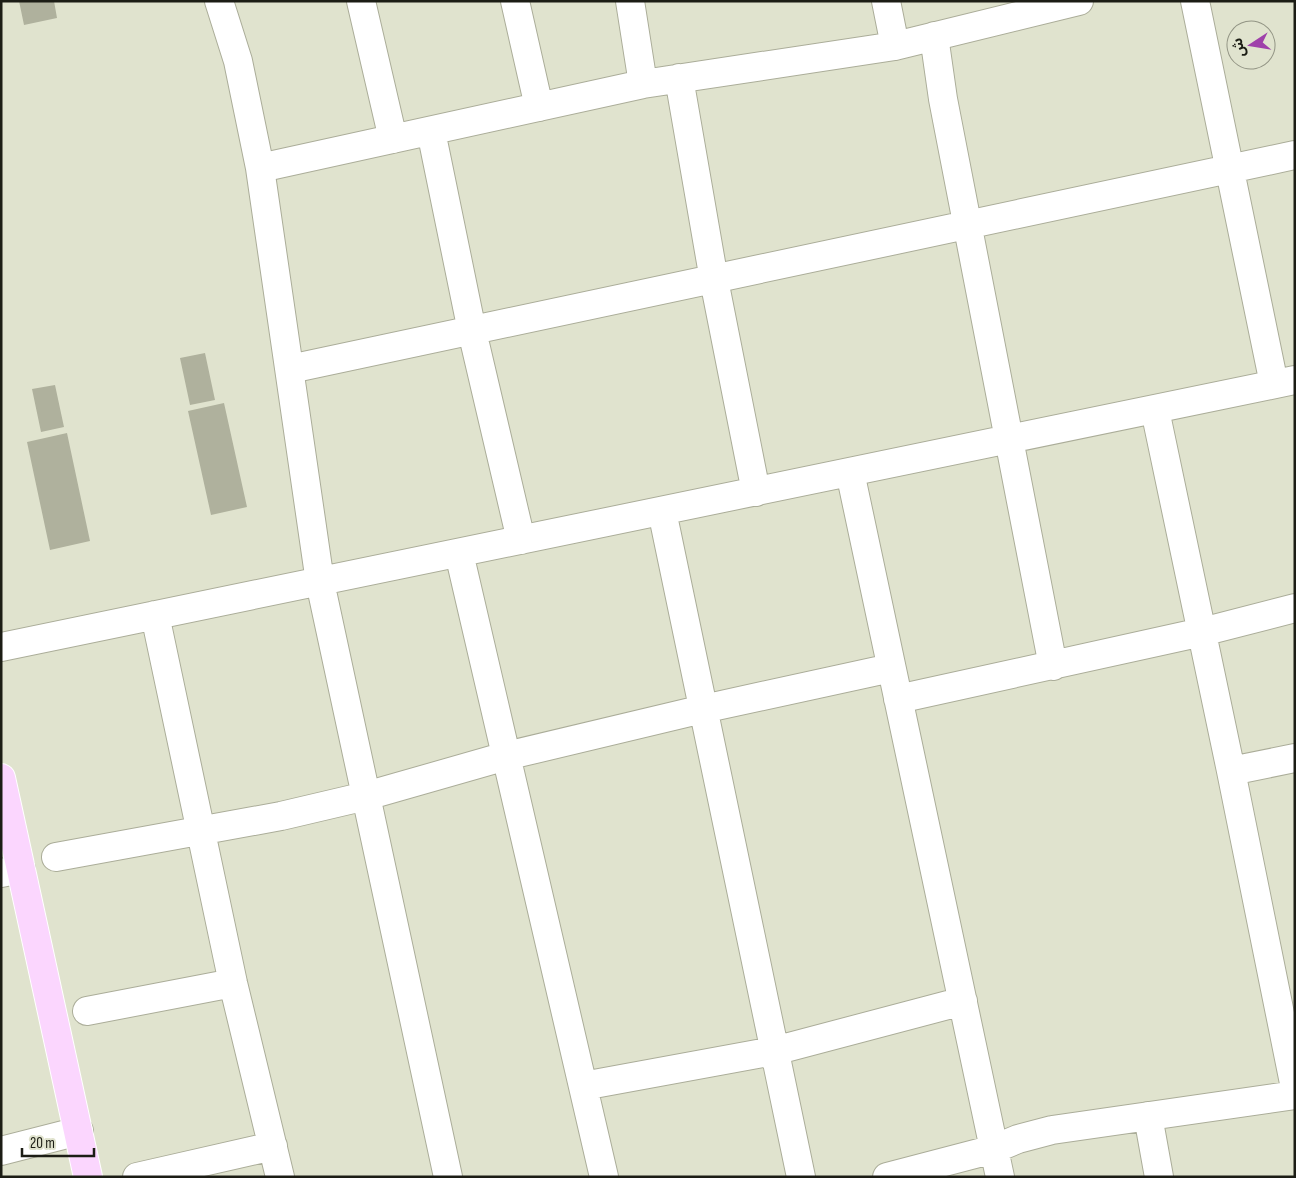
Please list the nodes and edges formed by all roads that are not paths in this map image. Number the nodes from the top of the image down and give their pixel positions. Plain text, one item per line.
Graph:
1 (219, 1) edge
2 (361, 1) edge
3 (514, 1) edge
4 (630, 1) edge
5 (886, 1) edge
6 (1079, 1) edge
7 (1195, 1) edge
8 (934, 36) junction
9 (895, 46) junction
10 (679, 78) junction
11 (643, 84) junction
12 (539, 107) junction
13 (431, 131) junction
14 (393, 139) junction
15 (1295, 155) edge
16 (260, 168) junction
17 (1228, 170) junction
18 (968, 226) junction
19 (714, 280) junction
20 (472, 331) junction
21 (290, 369) junction
22 (1284, 382) edge
23 (1155, 410) junction
24 (1010, 440) junction
25 (850, 472) junction
26 (756, 492) junction
27 (662, 511) junction
28 (521, 540) junction
29 (459, 553) junction
30 (320, 582) junction
31 (1295, 608) edge
32 (155, 615) junction
33 (1202, 632) junction
34 (1, 647) edge
35 (1053, 666) junction
36 (891, 668) junction
37 (898, 699) junction
38 (703, 709) junction
39 (506, 756) junction
40 (1295, 758) edge
41 (1232, 771) junction
42 (1, 778) edge
43 (366, 796) junction
44 (200, 831) junction
45 (56, 857) dead end
46 (11, 871) edge
47 (233, 983) junction
48 (963, 1001) junction
49 (87, 1011) dead end
50 (774, 1051) junction
51 (583, 1086) junction
52 (1295, 1088) edge
53 (1295, 1095) edge
54 (1148, 1116) junction
55 (79, 1131) junction
56 (274, 1146) junction
57 (994, 1149) junction
58 (1, 1151) edge
59 (88, 1177) edge
60 (137, 1177) edge
61 (280, 1177) edge
62 (448, 1177) edge
63 (604, 1177) edge
64 (801, 1177) edge
65 (887, 1177) edge
66 (1000, 1177) edge
67 (1159, 1177) edge

1 - 16 street
2 - 14 street
3 - 12 street
4 - 11 street
5 - 9 street
6 - 8 street
7 - 17 street
8 - 9 street
8 - 18 street
9 - 10 street
10 - 11 street
10 - 19 street
11 - 12 street
12 - 13 street
13 - 14 street
13 - 20 street
14 - 16 street
15 - 17 street
16 - 21 street
17 - 18 street
17 - 22 street
18 - 19 street
18 - 24 street
19 - 20 street
19 - 26 street
20 - 21 street
20 - 28 street
21 - 30 street
22 - 23 street
23 - 24 street
23 - 33 street
24 - 25 street
24 - 35 street
25 - 26 street
25 - 36 street
26 - 27 street
27 - 28 street
27 - 38 street
28 - 29 street
29 - 30 street
29 - 39 street
30 - 32 street
30 - 43 street
31 - 33 street
32 - 34 street
32 - 44 street
33 - 35 street
33 - 41 street
35 - 37 street
36 - 37 street
36 - 38 street
37 - 48 street
38 - 39 street
38 - 50 street
39 - 43 street
39 - 51 street
40 - 41 street
41 - 52 street
42 - 46 main road
43 - 44 street
43 - 62 street
44 - 45 street
44 - 47 street
46 - 55 main road
47 - 49 street
47 - 56 street
48 - 50 street
48 - 57 street
50 - 51 street
50 - 64 street
51 - 63 street
53 - 54 street
54 - 57 street
54 - 67 street
55 - 58 street
55 - 59 main road
56 - 60 street
56 - 61 street
57 - 65 street
57 - 66 street

